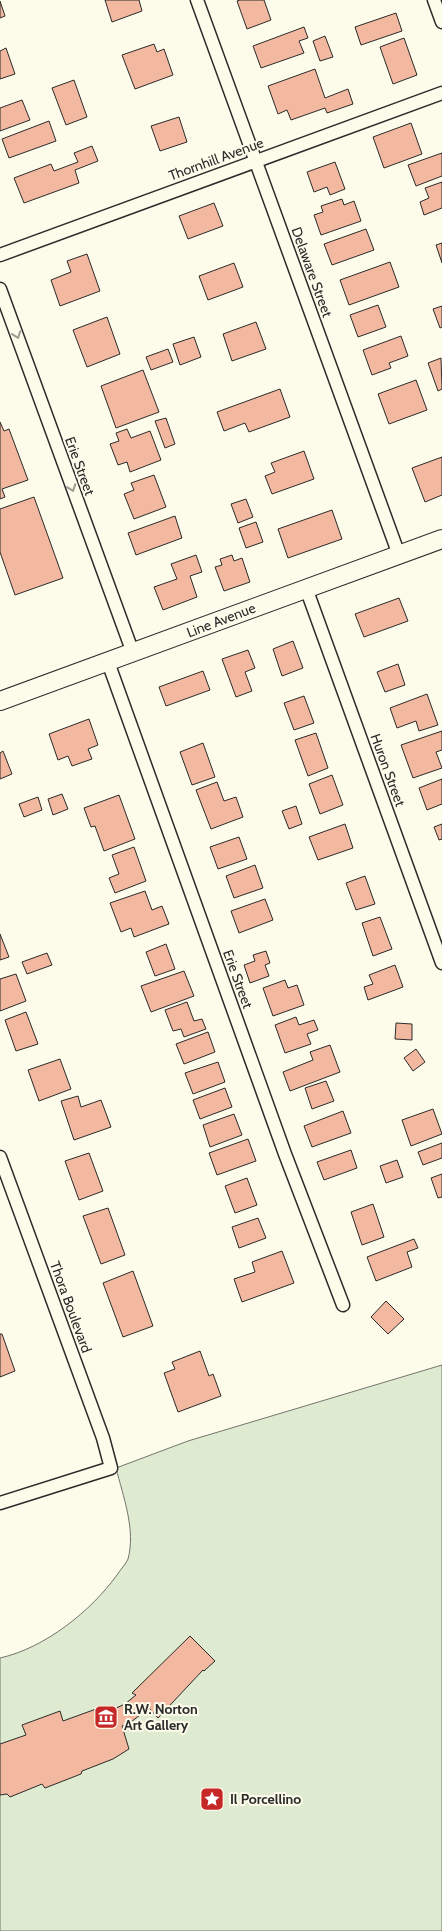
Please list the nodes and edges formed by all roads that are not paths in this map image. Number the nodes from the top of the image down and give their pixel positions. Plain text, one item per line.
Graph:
1 (197, 0) edge
2 (434, 0) edge
3 (442, 22) edge
4 (442, 93) edge
5 (255, 161) junction
6 (0, 255) edge
7 (0, 289) edge
8 (442, 539) edge
9 (398, 555) junction
10 (306, 588) junction
11 (133, 653) junction
12 (108, 662) junction
13 (0, 701) edge
14 (442, 963) edge
15 (0, 1157) edge
16 (343, 1305) dead end
17 (0, 1503) edge

1 - 5 street, Delaware Street
2 - 3 street
4 - 5 street, Thornhill Avenue
5 - 6 street, Thornhill Avenue
5 - 9 street, Delaware Street
7 -> 11 street, Erie Street
8 - 9 main road, Line Avenue
9 - 10 main road, Line Avenue
10 - 11 main road, Line Avenue
10 - 14 street, Huron Street
11 - 12 main road, Line Avenue
12 - 13 main road, Line Avenue
12 - 16 street, Erie Street
15 - 17 street, Thora Boulevard

